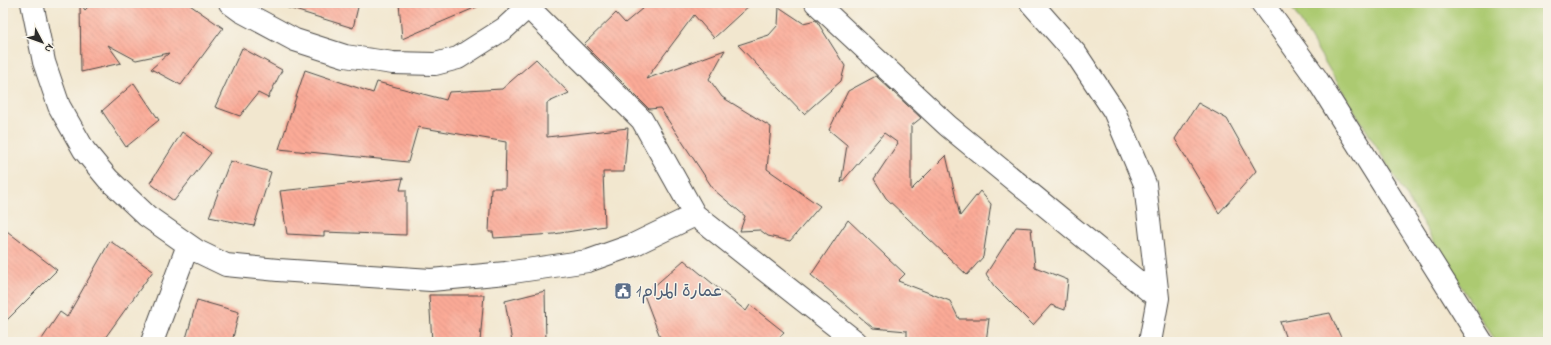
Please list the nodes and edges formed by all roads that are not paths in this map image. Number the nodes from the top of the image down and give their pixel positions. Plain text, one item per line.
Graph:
1 (32, 3) edge
2 (230, 3) edge
3 (816, 3) edge
4 (1031, 3) edge
5 (1262, 3) edge
6 (526, 5) edge
7 (695, 215) junction
8 (188, 245) junction
9 (1158, 298) junction
10 (152, 342) edge
11 (856, 342) edge
12 (1150, 342) edge
13 (1482, 342) edge

1 - 8 street
2 - 6 street
3 - 9 street
4 - 9 street
5 - 13 street
6 - 7 street
7 - 8 street
7 - 11 street
8 - 10 street
9 - 12 street

